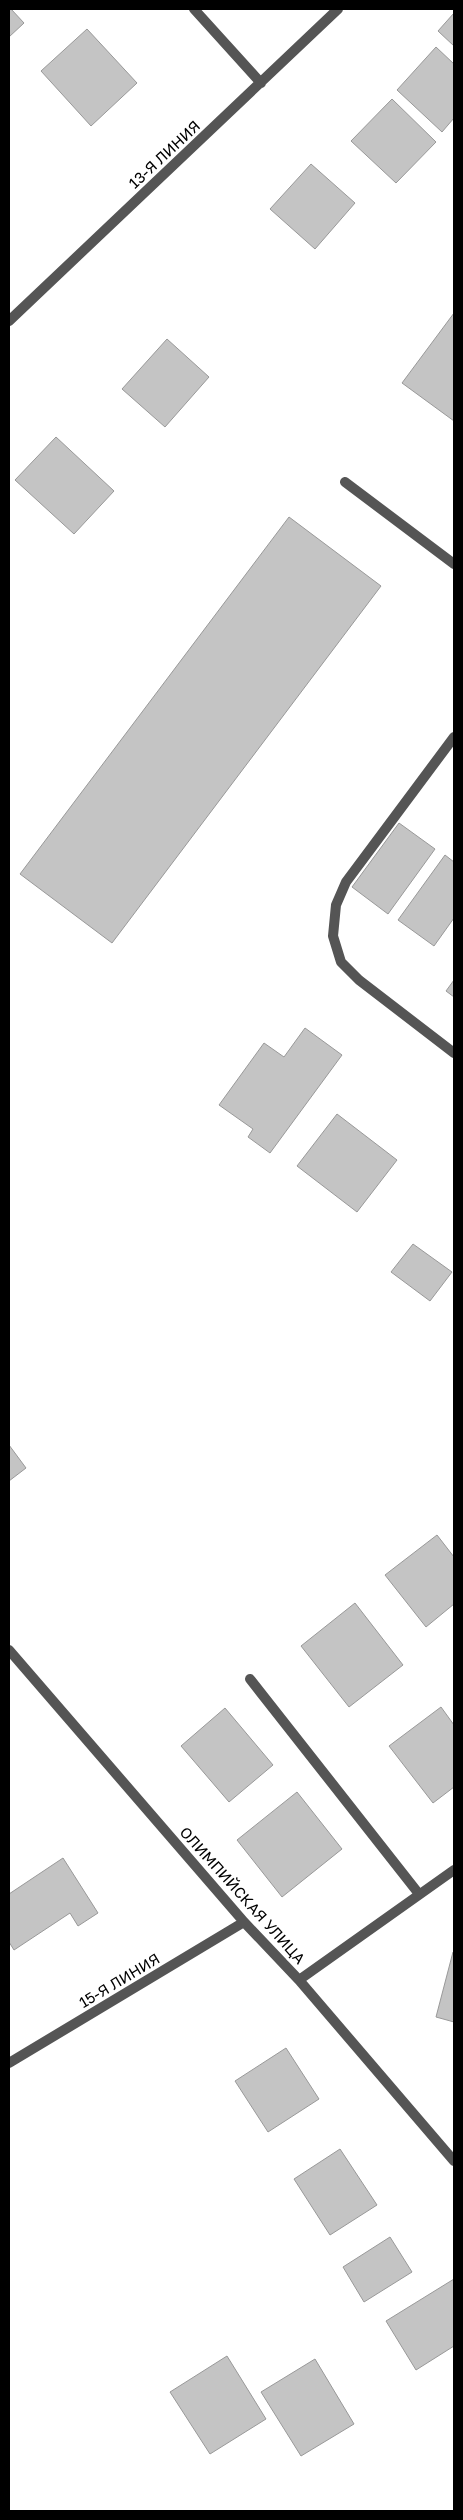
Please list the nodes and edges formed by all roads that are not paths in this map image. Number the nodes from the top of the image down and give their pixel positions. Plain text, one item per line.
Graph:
1 (194, 9) edge
2 (338, 9) edge
3 (261, 83) junction
4 (9, 321) edge
5 (345, 482) dead end
6 (454, 564) edge
7 (454, 737) edge
8 (454, 1053) edge
9 (9, 1650) edge
10 (250, 1679) dead end
11 (454, 1870) edge
12 (419, 1894) junction
13 (244, 1922) junction
14 (299, 1980) junction
15 (9, 2064) edge
16 (454, 2161) edge

1 - 3 street
2 - 3 street, 13-Я ЛИНИЯ
3 - 4 street, 13-Я ЛИНИЯ
5 - 6 street
7 - 8 street
9 - 13 street, ОЛИМПИЙСКАЯ УЛИЦА
10 - 12 street
11 - 12 street
12 - 14 street
13 - 14 street, ОЛИМПИЙСКАЯ УЛИЦА
13 - 15 street, 15-Я ЛИНИЯ
14 - 16 street, ОЛИМПИЙСКАЯ УЛИЦА

